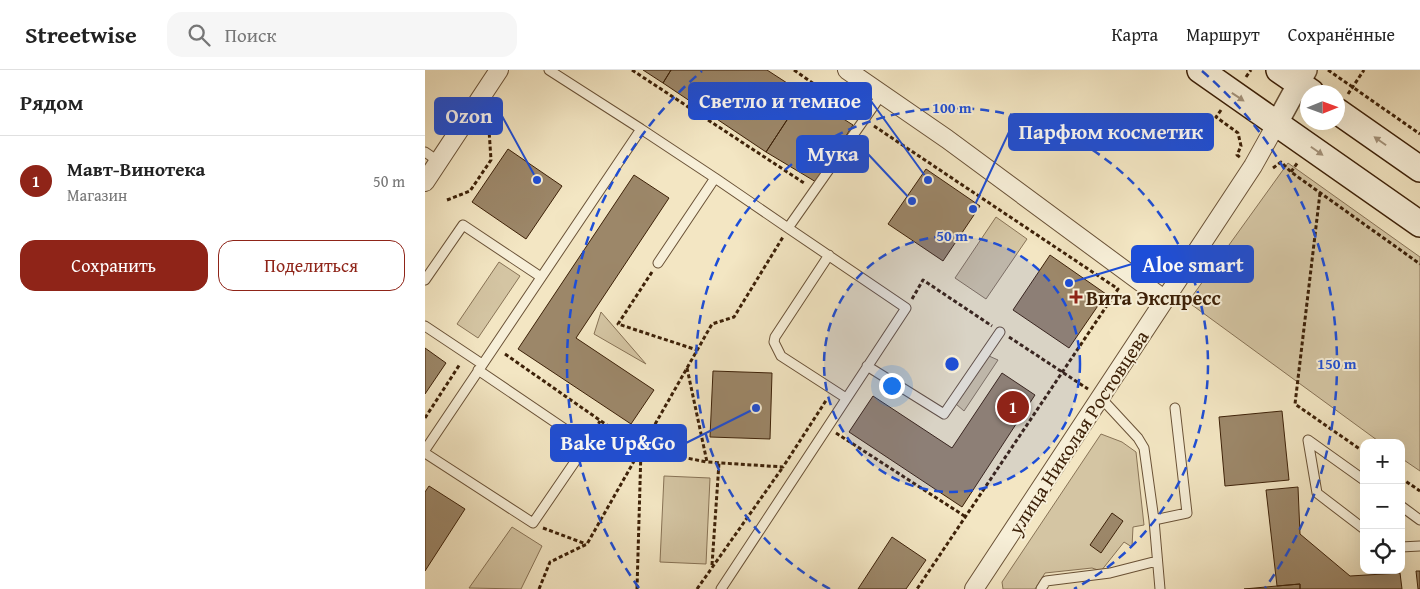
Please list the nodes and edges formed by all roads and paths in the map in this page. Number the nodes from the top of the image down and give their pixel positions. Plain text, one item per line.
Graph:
1 (499, 70) edge
2 (549, 70) edge
3 (632, 70) edge
4 (794, 70) edge
5 (847, 70) edge
6 (1200, 70) edge
7 (1251, 70) edge
8 (1328, 70) edge
9 (1364, 70) edge
10 (1299, 79) edge
11 (1353, 88) junction
12 (882, 94) junction
13 (1233, 94) junction
14 (1345, 117) edge
15 (865, 120) junction
16 (1277, 123) junction
17 (641, 129) junction
18 (489, 130) dead end
19 (1420, 134) edge
20 (432, 157) edge
21 (1253, 166) junction
22 (1420, 169) edge
23 (715, 178) junction
24 (425, 182) edge
25 (815, 190) junction
26 (1320, 193) junction
27 (447, 200) dead end
28 (1420, 224) edge
29 (788, 228) junction
30 (829, 255) junction
31 (658, 263) joint
32 (1420, 264) edge
33 (541, 276) junction
34 (425, 280) edge
35 (1165, 300) junction
36 (425, 326) edge
37 (1000, 332) dead end
38 (494, 346) junction
39 (697, 350) junction
40 (467, 354) junction
41 (867, 366) junction
42 (687, 367) junction
43 (480, 368) junction
44 (833, 390) junction
45 (846, 398) junction
46 (1101, 398) junction
47 (1175, 408) dead end
48 (425, 418) edge
49 (827, 426) junction
50 (641, 449) junction
51 (1360, 449) edge
52 (425, 451) edge
53 (707, 462) junction
54 (719, 463) junction
55 (783, 467) junction
56 (1360, 477) edge
57 (1405, 481) edge
58 (1420, 491) edge
59 (1405, 509) edge
60 (966, 517) junction
61 (1154, 520) junction
62 (1420, 520) edge
63 (1360, 526) edge
64 (1420, 546) edge
65 (1405, 547) edge
66 (1157, 561) junction
67 (712, 566) junction
68 (539, 589) edge
69 (637, 589) edge
70 (697, 589) edge
71 (721, 589) edge
72 (917, 589) edge
73 (974, 589) edge
74 (1041, 589) edge
75 (1160, 589) edge

1 - 20 street
2 - 17 lane
3 - 25 path
4 - 15 path
5 - 12 street
6 - 13 main road
7 - 13 path
8 - 11 path
9 - 11 path
10 - 16 street, улица Николая Ростовцева
11 - 19 path
12 - 15 lane
12 - 35 street
13 -> 16 main road
13 - 21 path
22 -> 14 main road
15 - 25 lane
15 - 60 path
16 - 21 street, улица Николая Ростовцева
16 -> 28 main road
17 - 23 lane
17 - 33 lane
18 - 27 path
20 - 24 street
21 - 26 path
21 - 35 street, улица Николая Ростовцева
23 - 29 lane
23 - 31 lane
25 - 29 lane
26 - 32 path
26 - 51 path
29 - 30 lane
29 - 39 path
30 - 41 lane
30 - 44 lane
31 - 39 path
33 - 34 lane
33 - 38 lane
35 - 46 street, улица Николая Ростовцева
36 - 40 lane
37 - 41 lane
38 - 43 lane
38 - 50 path
39 - 42 path
40 - 43 lane
40 - 48 path
41 - 45 lane
42 - 50 path
42 - 53 path
43 - 52 lane
43 - 52 lane
44 - 45 lane
44 - 55 path
45 - 49 lane
46 - 61 lane
46 - 73 street, улица Николая Ростовцева
47 - 61 lane
49 - 60 path
49 - 71 lane
50 - 53 path
50 - 68 path
50 - 69 path
53 - 54 path
54 - 55 path
54 - 67 path
55 - 67 path
56 - 63 lane
57 - 58 path
59 - 62 lane
60 - 72 path
61 - 66 lane
64 - 65 lane
66 - 74 lane
66 - 75 lane
67 - 70 path

